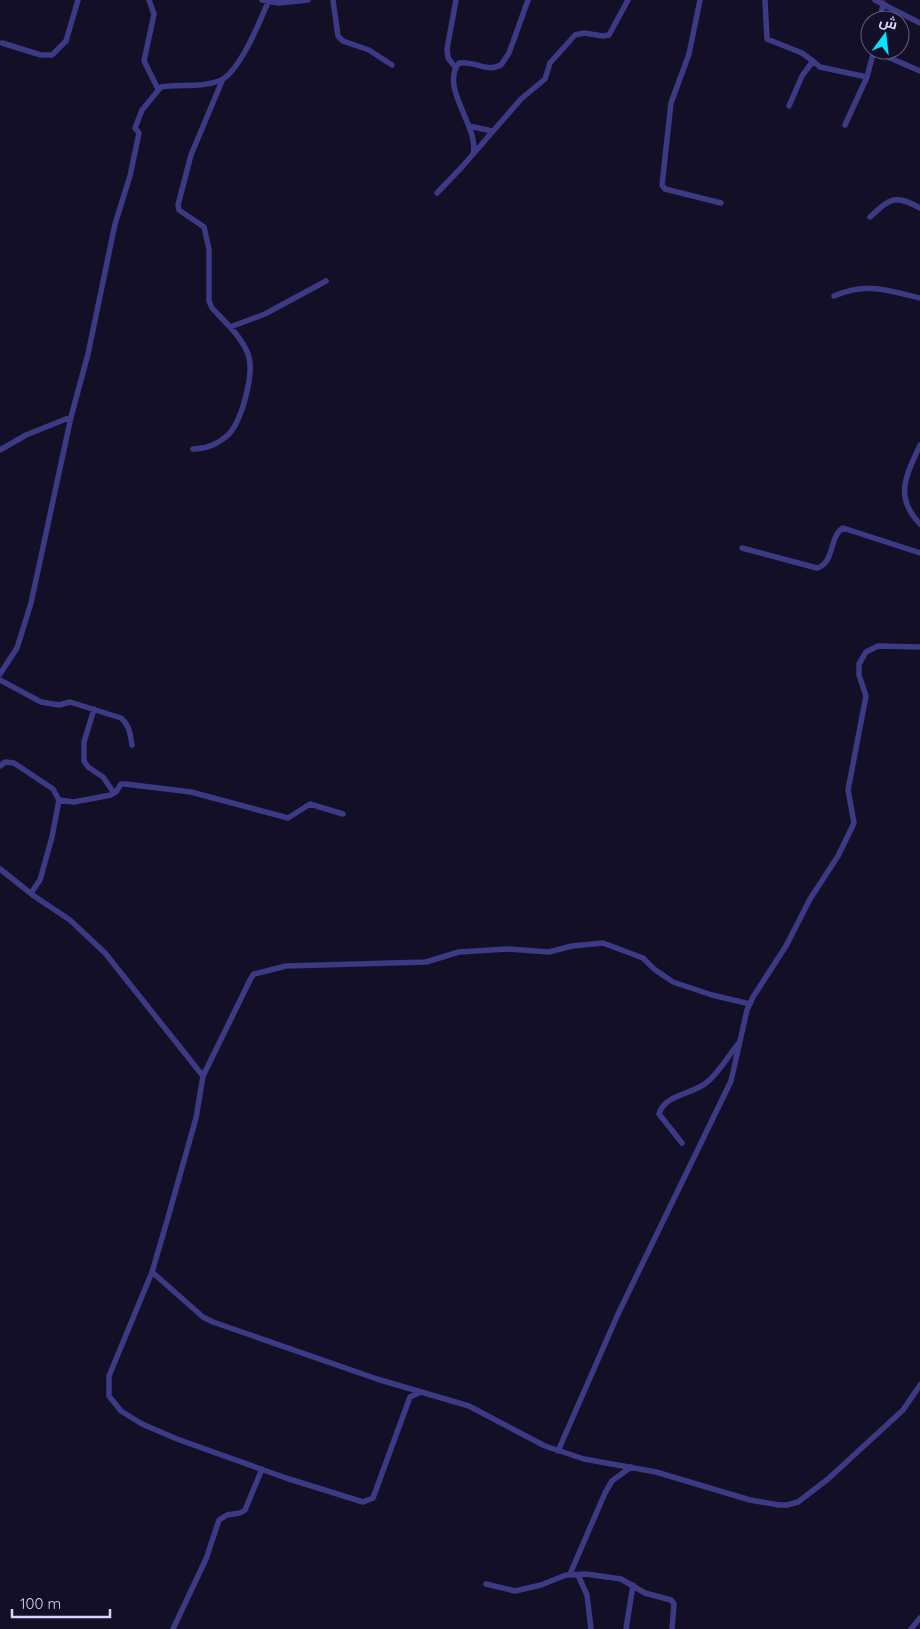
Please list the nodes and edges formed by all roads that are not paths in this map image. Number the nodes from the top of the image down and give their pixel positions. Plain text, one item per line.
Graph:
1 (78, 0) edge
2 (151, 0) edge
3 (308, 0) edge
4 (333, 0) edge
5 (456, 0) edge
6 (528, 0) edge
7 (628, 0) edge
8 (700, 0) edge
9 (766, 0) edge
10 (875, 0) edge
11 (265, 1) edge
12 (883, 3) junction
13 (882, 10) edge
14 (920, 23) edge
15 (2, 43) dead end
16 (872, 60) edge
17 (895, 60) edge
18 (814, 61) junction
19 (392, 65) dead end
20 (456, 68) junction
21 (920, 71) edge
22 (867, 77) junction
23 (222, 81) junction
24 (158, 89) junction
25 (789, 106) dead end
26 (845, 124) dead end
27 (469, 126) junction
28 (492, 131) junction
29 (473, 155) junction
30 (437, 193) dead end
31 (721, 202) dead end
32 (920, 208) edge
33 (870, 217) dead end
34 (326, 281) dead end
35 (834, 296) dead end
36 (920, 298) edge
37 (230, 327) junction
38 (71, 417) junction
39 (920, 445) edge
40 (192, 449) dead end
41 (0, 450) edge
42 (920, 524) edge
43 (742, 548) dead end
44 (920, 553) edge
45 (920, 647) edge
46 (0, 674) edge
47 (0, 680) edge
48 (94, 709) junction
49 (132, 746) dead end
50 (0, 766) edge
51 (114, 793) junction
52 (59, 800) junction
53 (343, 814) dead end
54 (0, 868) edge
55 (31, 893) junction
56 (750, 1004) junction
57 (740, 1042) junction
58 (203, 1076) junction
59 (682, 1143) dead end
60 (152, 1272) junction
61 (920, 1385) edge
62 (421, 1392) junction
63 (558, 1450) junction
64 (631, 1467) junction
65 (262, 1469) junction
66 (570, 1574) junction
67 (578, 1575) junction
68 (486, 1584) dead end
69 (633, 1585) junction
70 (920, 1618) edge
71 (173, 1629) edge
72 (591, 1629) edge
73 (626, 1629) edge
74 (672, 1629) edge
75 (912, 1629) edge

1 - 15 street
2 - 24 street
3 - 11 street
4 - 19 street
5 - 20 street
6 - 20 street
7 - 28 street
8 - 31 street
9 - 18 street
10 - 12 street
11 - 23 street
12 - 13 street
12 - 14 street
16 - 22 street
17 - 21 street
18 - 22 street
18 - 25 street
20 - 27 street
22 - 26 street
23 - 24 street
23 - 37 street
24 - 38 street
27 - 28 street
27 - 29 street
28 - 29 street
29 - 30 street
32 - 33 street
34 - 37 street
35 - 36 street
37 - 40 street
38 - 41 street
38 - 46 street
39 - 42 street
43 - 44 street
45 - 56 street
47 - 48 street
48 - 49 street
48 - 51 street
50 - 52 street
51 - 52 street
51 - 53 street
52 - 55 street
54 - 55 street
55 - 58 street
56 - 57 street
56 - 58 street
57 - 59 street
57 - 63 street
58 - 60 street
60 - 62 street
60 - 65 street
61 - 64 street
62 - 63 street
62 - 65 street
63 - 64 street
64 - 66 street
65 - 71 street
66 - 67 street
66 - 68 street
67 - 69 street
67 - 72 street
69 - 73 street
69 - 74 street
70 - 75 street

